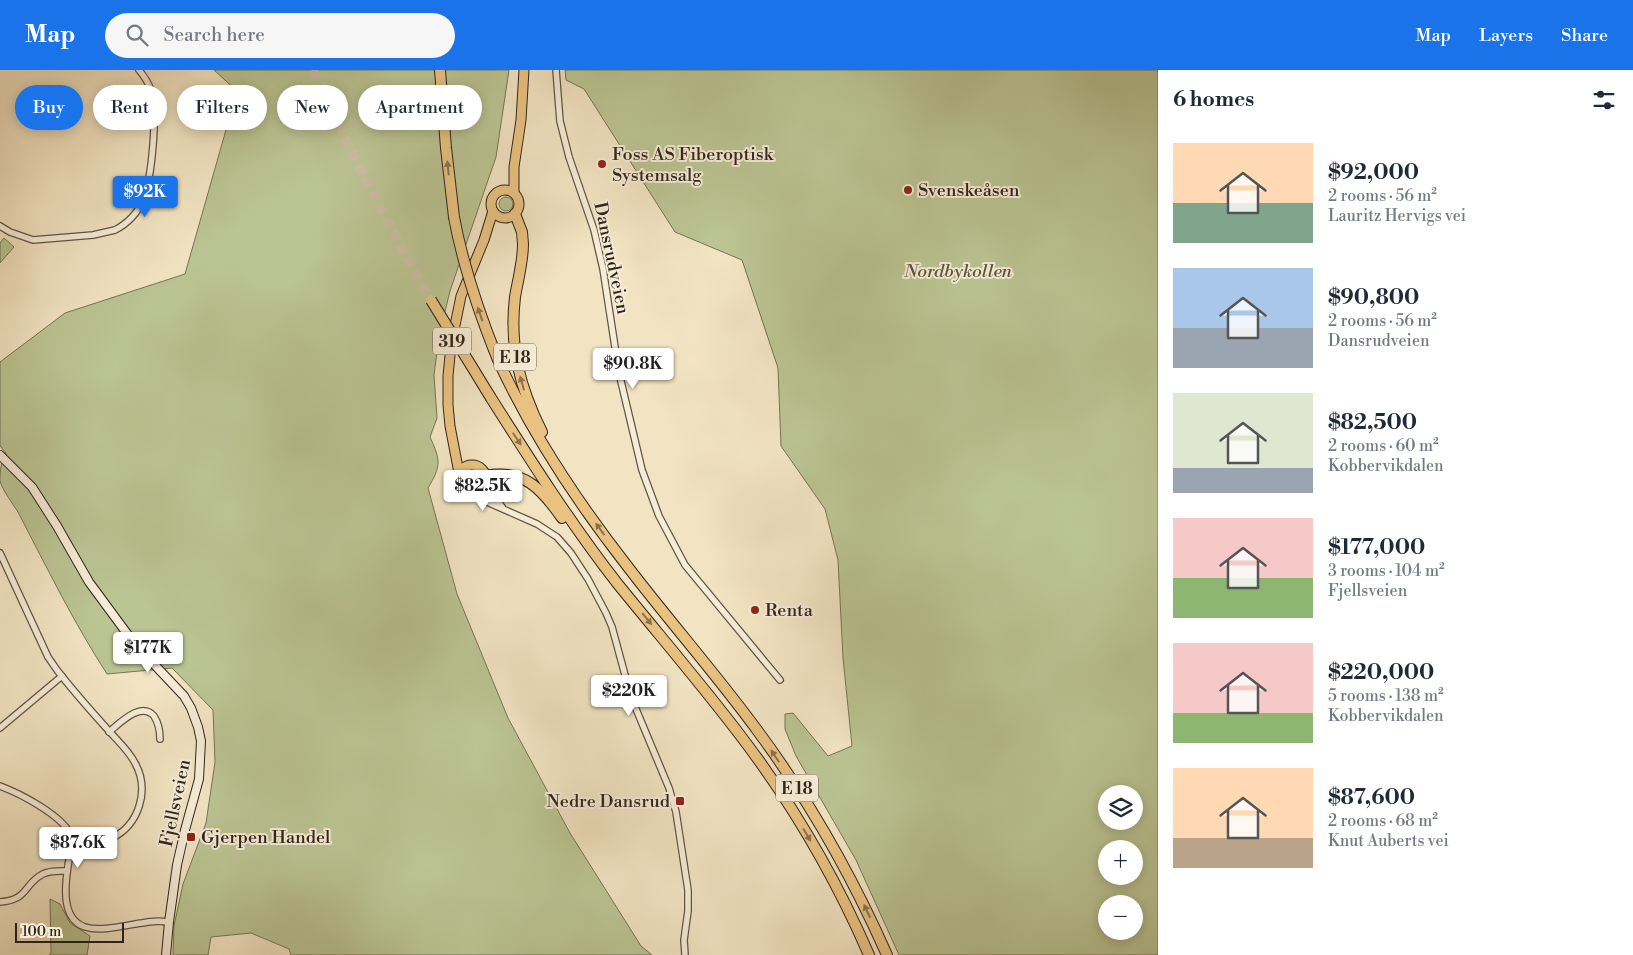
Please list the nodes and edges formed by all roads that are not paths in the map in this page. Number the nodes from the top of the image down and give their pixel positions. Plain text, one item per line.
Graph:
1 (139, 70) edge
2 (440, 70) edge
3 (524, 70) edge
4 (556, 70) edge
5 (514, 168) junction
6 (504, 190) junction
7 (514, 193) junction
8 (493, 211) junction
9 (515, 214) junction
10 (502, 218) junction
11 (0, 226) edge
12 (484, 240) junction
13 (431, 300) tunnel mouth
14 (455, 447) junction
15 (0, 454) edge
16 (471, 465) junction
17 (459, 473) junction
18 (485, 480) junction
19 (572, 491) junction
20 (476, 493) junction
21 (504, 508) junction
22 (0, 552) edge
23 (616, 581) junction
24 (62, 676) junction
25 (780, 680) dead end
26 (0, 728) edge
27 (109, 732) junction
28 (160, 739) dead end
29 (0, 786) edge
30 (72, 848) junction
31 (67, 871) junction
32 (0, 902) edge
33 (169, 922) junction
34 (166, 955) edge
35 (685, 955) edge
36 (869, 955) edge
37 (887, 955) edge

1 - 11 street
19 -> 2 highway, E 18, bridge
3 - 5 main road, 319
4 - 25 street, Dansrudveien
5 - 6 main road, 319
5 - 7 main road, 319
6 - 7 main road
6 - 8 main road, 319
7 - 9 main road, 319
8 - 10 main road
8 - 12 main road, 319
9 - 10 main road
19 -> 9 highway, E 18
10 - 12 main road, 319
12 - 14 main road, 319
13 -> 23 highway, E 18, bridge
14 - 16 main road, 319
14 - 17 main road, 319
15 - 33 main road, Fjellsveien
16 - 17 main road
16 - 18 main road, 319
17 - 20 main road, 319
18 - 20 main road
18 - 21 street
18 - 23 highway, E 18
37 -> 19 highway, E 18
20 - 21 street
21 - 35 street
22 - 24 street
23 -> 36 highway, E 18
24 - 26 street
24 - 27 street
27 - 28 street
27 - 30 street
29 - 30 street
30 - 31 street
31 - 32 street
31 - 33 street
33 - 34 main road, Fjellsveien

